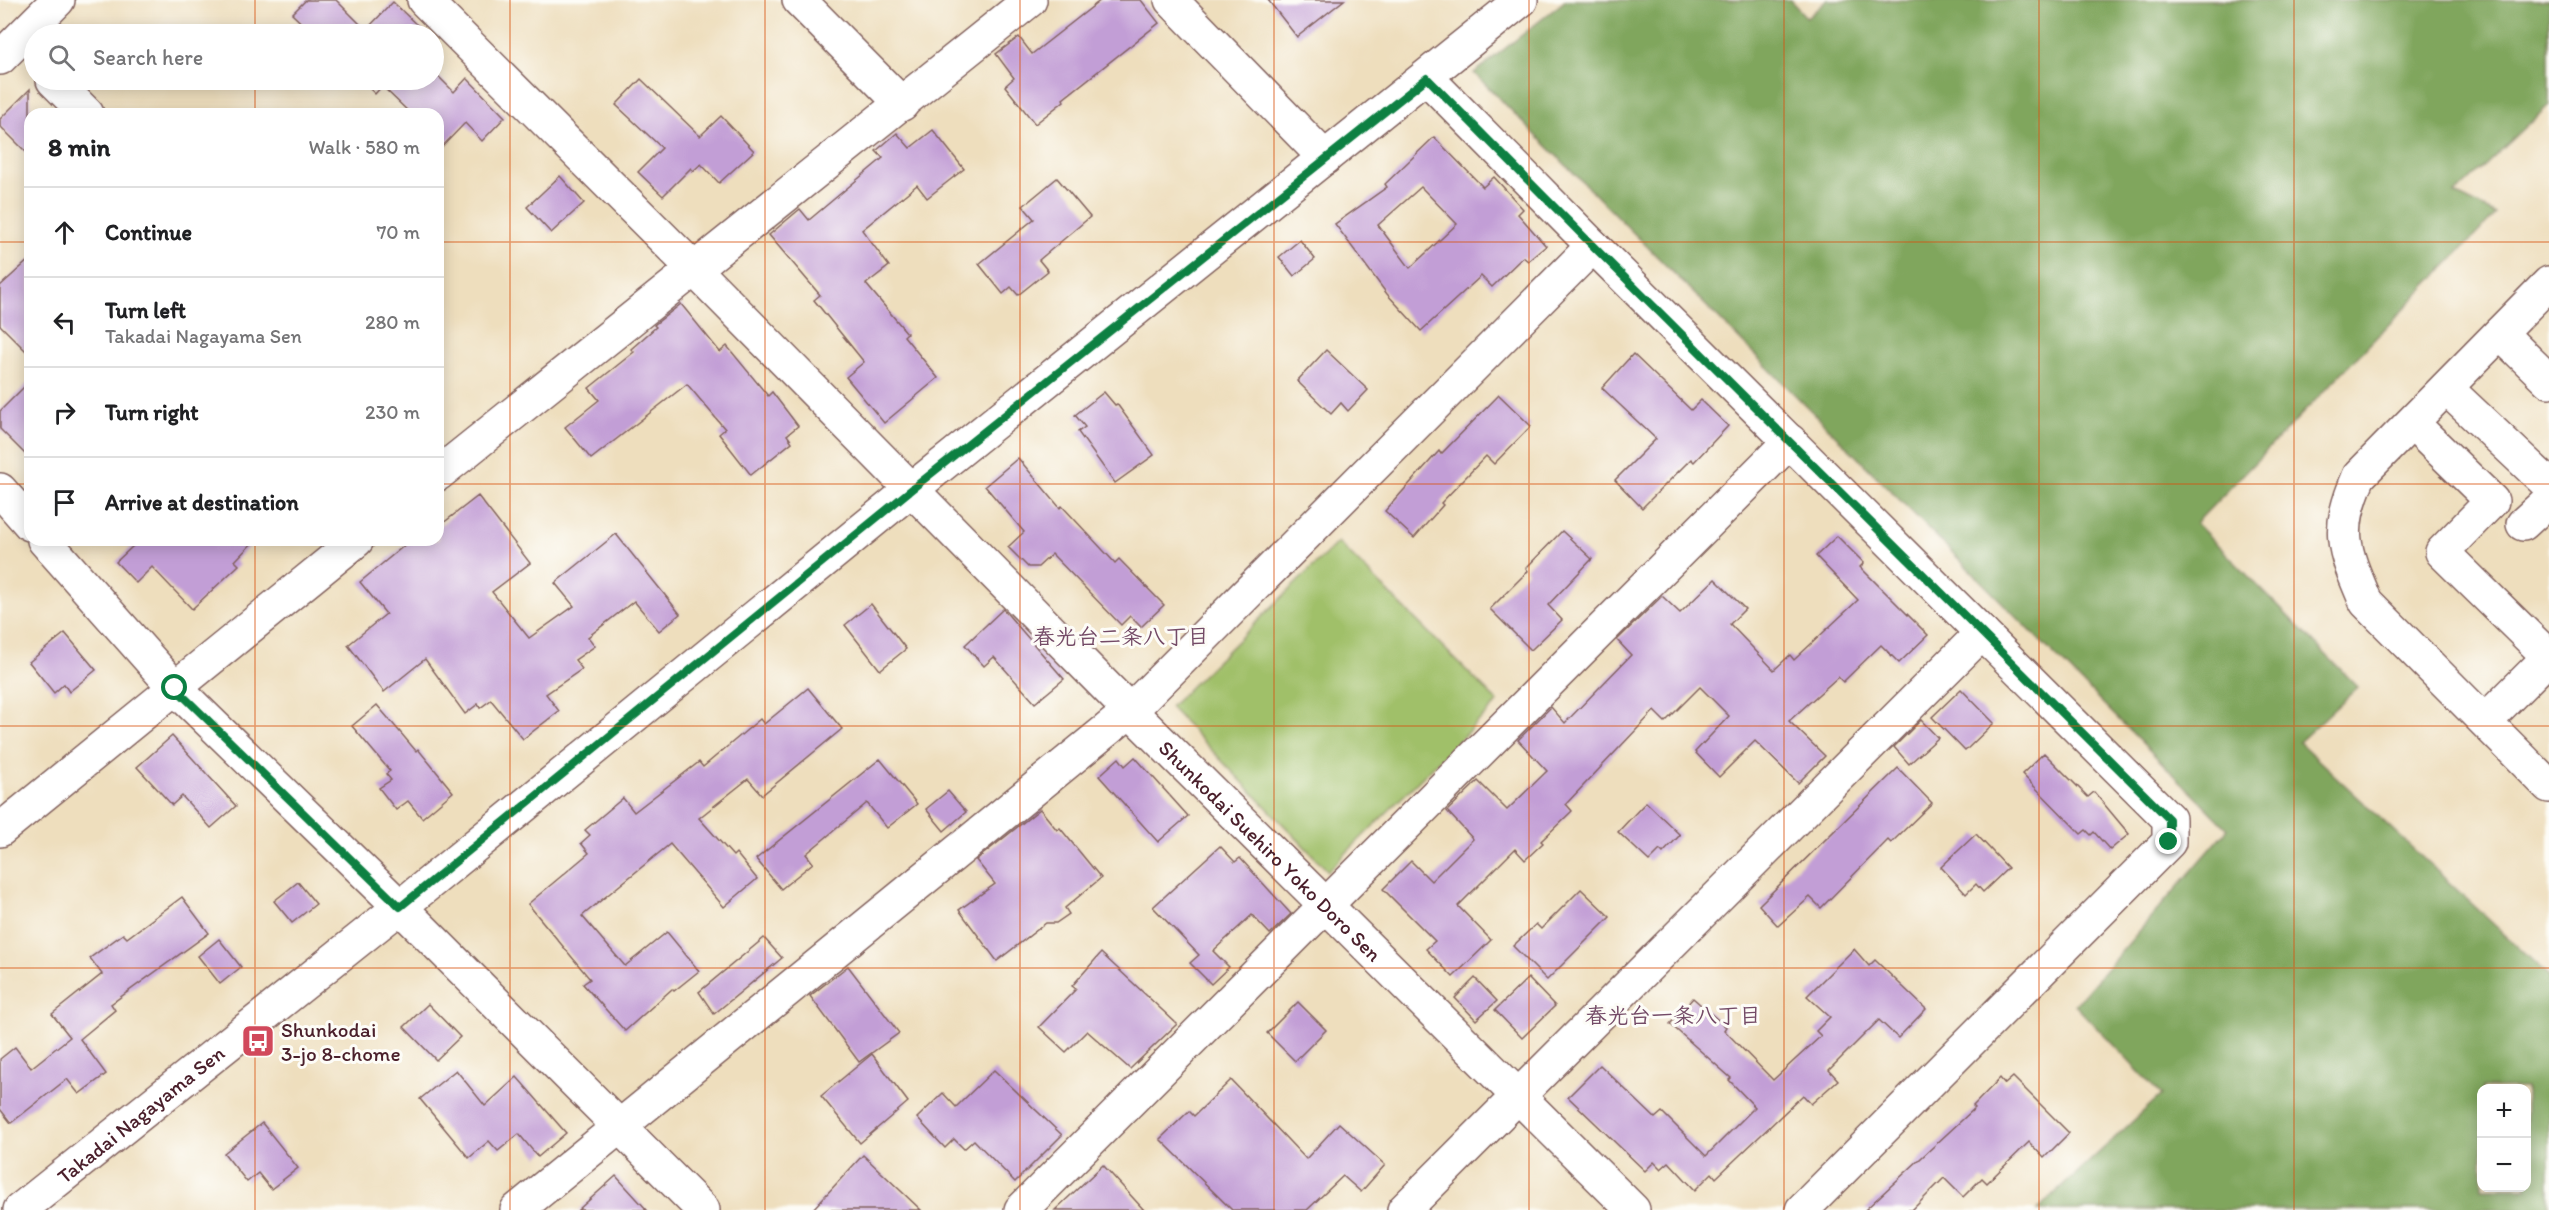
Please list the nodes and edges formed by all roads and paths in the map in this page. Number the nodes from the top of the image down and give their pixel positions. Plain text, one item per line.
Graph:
1 (58, 0) edge
2 (424, 0) edge
3 (799, 0) edge
4 (1030, 0) edge
5 (1171, 0) edge
6 (1521, 0) edge
7 (35, 24) edge
8 (24, 36) edge
9 (13, 47) edge
10 (1427, 78) junction
11 (63, 90) edge
12 (902, 104) junction
13 (81, 108) edge
14 (1325, 158) junction
15 (1593, 246) junction
16 (693, 268) junction
17 (2549, 283) edge
18 (2500, 333) junction
19 (2549, 381) edge
20 (2446, 388) junction
21 (2412, 423) junction
22 (1790, 441) junction
23 (444, 466) edge
24 (2549, 485) edge
25 (912, 489) junction
26 (0, 490) edge
27 (2549, 500) edge
28 (24, 517) edge
29 (2523, 524) dead end
30 (49, 546) edge
31 (350, 546) edge
32 (1982, 633) junction
33 (2549, 657) edge
34 (175, 688) junction
35 (1130, 711) junction
36 (2485, 721) junction
37 (2549, 786) edge
38 (0, 830) edge
39 (1327, 905) junction
40 (400, 907) junction
41 (1518, 1097) junction
42 (620, 1127) junction
43 (20, 1210) edge
44 (517, 1210) edge
45 (703, 1210) edge
46 (1021, 1210) edge
47 (1404, 1210) edge
48 (1632, 1210) edge
49 (1802, 1210) edge

1 - 7 street
2 - 16 street, Shunkodai Suehiro Yoko Doro Sen
3 - 12 street
4 - 12 street
5 - 14 street
6 - 10 street, Takadai Nagayama Sen
8 - 9 street
10 - 14 street, Takadai Nagayama Sen
10 - 15 street
11 - 13 street
12 - 16 street
14 - 25 street, Takadai Nagayama Sen
15 - 22 street
15 - 35 street
16 - 23 street
16 - 25 street, Shunkodai Suehiro Yoko Doro Sen
17 - 18 street
18 - 19 street
18 - 20 street
20 - 21 street
20 - 24 street
21 - 33 street
21 - 36 street
22 - 32 street
22 - 39 street
25 - 35 street, Shunkodai Suehiro Yoko Doro Sen
25 - 40 street, Takadai Nagayama Sen
26 - 28 street
27 - 29 street
30 - 34 street
31 - 34 street
32 - 41 street
32 - 49 street
33 - 36 street
34 - 38 street
34 - 40 street
35 - 39 street, Shunkodai Suehiro Yoko Doro Sen
35 - 42 street
36 - 37 street
39 - 41 street, Shunkodai Suehiro Yoko Doro Sen
39 - 46 street
40 - 42 street
40 - 43 street, Takadai Nagayama Sen
41 - 47 street
41 - 48 street, Shunkodai Suehiro Yoko Doro Sen
42 - 44 street
42 - 45 street

